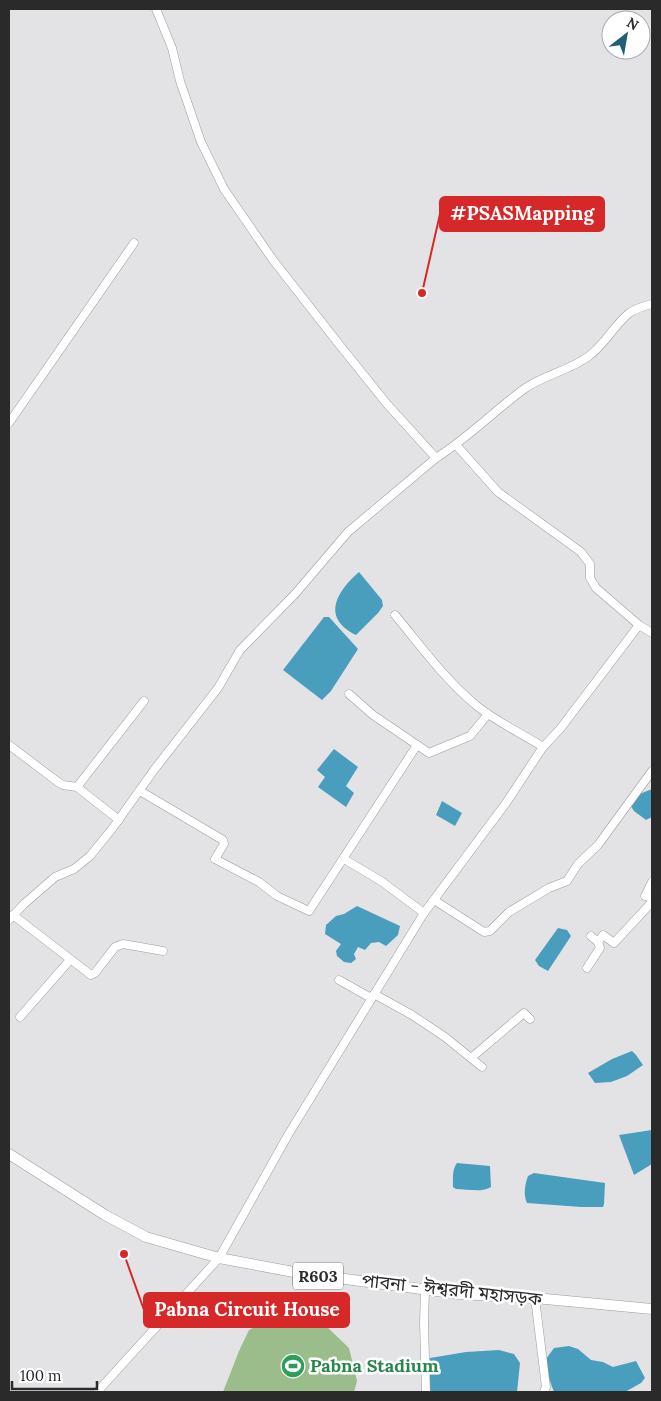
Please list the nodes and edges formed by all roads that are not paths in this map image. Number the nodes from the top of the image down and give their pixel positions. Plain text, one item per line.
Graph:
1 (156, 9) edge
2 (134, 243) dead end
3 (652, 304) edge
4 (9, 423) edge
5 (456, 445) junction
6 (436, 458) junction
7 (395, 614) dead end
8 (640, 624) junction
9 (652, 633) edge
10 (349, 694) dead end
11 (144, 700) dead end
12 (488, 714) junction
13 (9, 745) edge
14 (417, 745) junction
15 (543, 747) junction
16 (652, 771) edge
17 (77, 787) junction
18 (140, 791) junction
19 (119, 820) junction
20 (344, 859) junction
21 (652, 882) edge
22 (652, 898) edge
23 (434, 900) junction
24 (652, 902) edge
25 (424, 913) junction
26 (11, 917) edge
27 (591, 936) dead end
28 (598, 942) junction
29 (163, 951) dead end
30 (70, 960) junction
31 (587, 968) dead end
32 (339, 980) dead end
33 (372, 996) junction
34 (20, 1018) dead end
35 (530, 1019) dead end
36 (471, 1058) junction
37 (482, 1067) dead end
38 (9, 1154) edge
39 (219, 1258) junction
40 (425, 1289) junction
41 (535, 1298) junction
42 (652, 1309) edge
43 (547, 1390) edge
44 (97, 1392) edge
45 (426, 1392) edge

1 - 6 street
2 - 4 street
3 - 5 street
5 - 6 street
5 - 8 street
6 - 18 street
7 - 12 street
8 - 9 street
8 - 15 street
10 - 14 street
11 - 17 street
12 - 14 street
12 - 15 street
13 - 17 street
14 - 20 street
15 - 23 street
16 - 23 street
17 - 19 street
18 - 19 street
18 - 20 street
19 - 26 street
20 - 25 street
21 - 22 street
23 - 25 street
24 - 28 street
25 - 33 street
26 - 30 street
27 - 28 street
28 - 31 street
29 - 30 street
30 - 34 street
32 - 33 street
33 - 36 street
33 - 39 street
35 - 36 street
36 - 37 street
38 - 39 main road, পাবনা - ঈশ্বরদী মহাসড়ক / R603
39 - 40 main road, পাবনা - ঈশ্বরদী মহাসড়ক / R603
39 - 44 street
40 - 41 main road, পাবনা - ঈশ্বরদী মহাসড়ক / R603
40 - 45 street
41 - 42 main road, পাবনা - ঈশ্বরদী মহাসড়ক / R603
41 - 43 street

